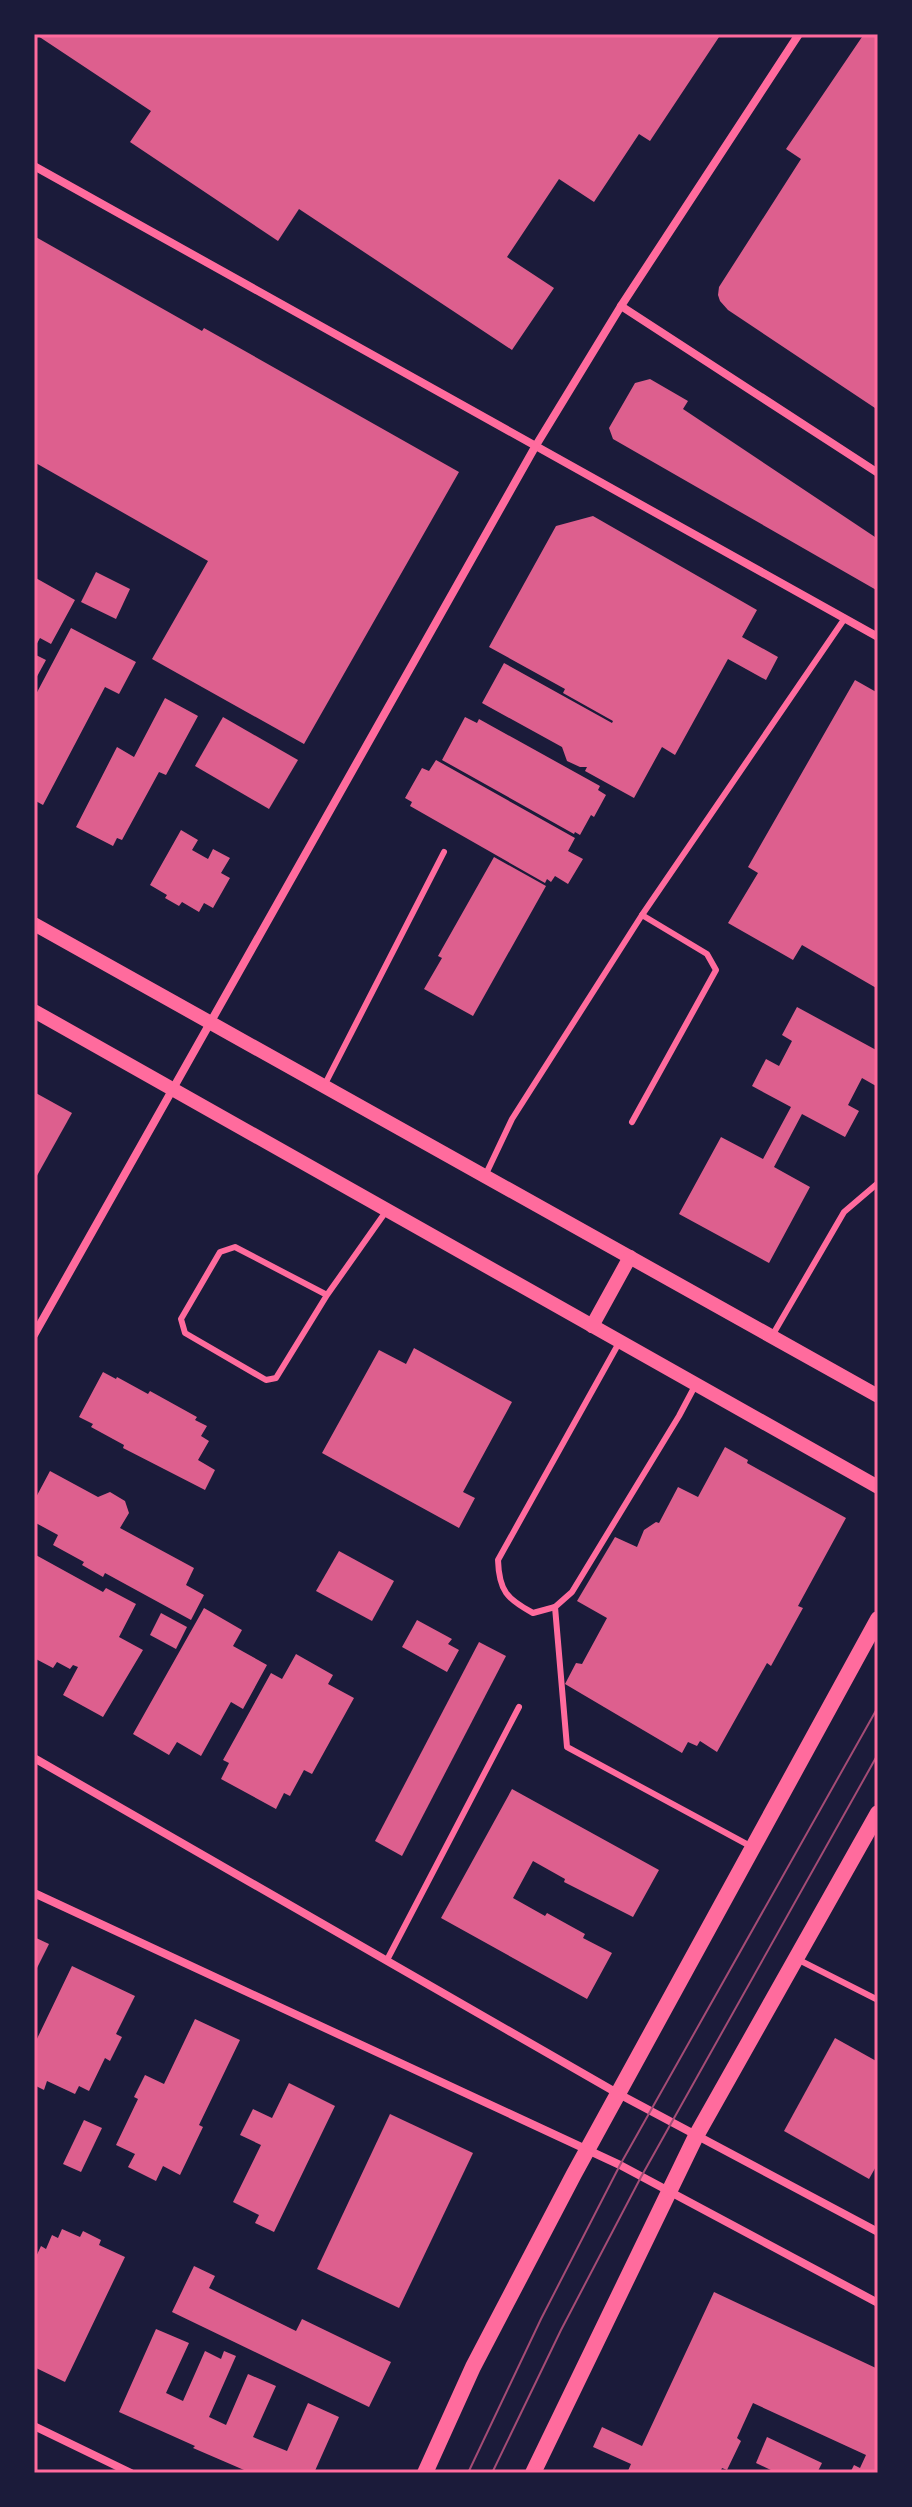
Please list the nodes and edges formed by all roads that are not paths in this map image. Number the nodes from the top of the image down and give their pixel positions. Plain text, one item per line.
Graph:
1 (799, 34) edge
2 (34, 166) edge
3 (621, 306) junction
4 (535, 447) junction
5 (878, 473) edge
6 (845, 618) junction
7 (878, 637) edge
8 (444, 852) dead end
9 (642, 915) junction
10 (34, 924) edge
11 (34, 1011) edge
12 (210, 1021) junction
13 (324, 1086) junction
14 (172, 1088) junction
15 (632, 1122) dead end
16 (485, 1176) junction
17 (878, 1183) edge
18 (387, 1210) junction
19 (630, 1257) junction
20 (327, 1295) junction
21 (592, 1326) junction
22 (34, 1335) edge
23 (772, 1337) junction
24 (620, 1341) junction
25 (696, 1384) junction
26 (878, 1396) edge
27 (878, 1487) edge
28 (555, 1607) junction
29 (878, 1619) edge
30 (519, 1707) dead end
31 (34, 1758) edge
32 (875, 1823) edge
33 (752, 1847) junction
34 (34, 1893) edge
35 (796, 1958) junction
36 (387, 1960) junction
37 (878, 2000) edge
38 (617, 2093) junction
39 (696, 2136) junction
40 (586, 2150) junction
41 (669, 2191) junction
42 (878, 2232) edge
43 (878, 2303) edge
44 (34, 2426) edge
45 (131, 2473) edge
46 (425, 2473) edge
47 (533, 2473) edge

1 - 3 street
2 - 4 street
3 - 4 street
3 - 5 street
4 - 6 street
4 - 12 street
6 - 7 street
6 - 9 lane
8 - 13 lane
9 - 15 lane
9 - 16 lane
10 - 12 street
11 - 14 street
12 - 13 street
12 - 14 street
13 - 16 street
14 - 18 street
14 - 22 street
16 - 19 street
17 - 23 lane
18 - 20 lane
18 - 21 street
19 - 21 street
19 - 23 street
20 - 20 lane
21 - 24 street
23 - 26 street
24 - 25 street
24 - 28 lane
25 - 27 street
25 - 28 lane
28 - 33 lane
29 - 33 main road
30 - 36 lane
31 - 36 street
32 - 35 main road
33 - 38 main road
34 - 40 street
35 - 37 lane
35 - 39 main road
36 - 38 street
38 - 39 street
38 - 40 main road
39 - 41 main road
39 - 42 street
40 - 41 street
40 - 46 main road
41 - 43 street
41 - 47 main road
44 - 45 street

